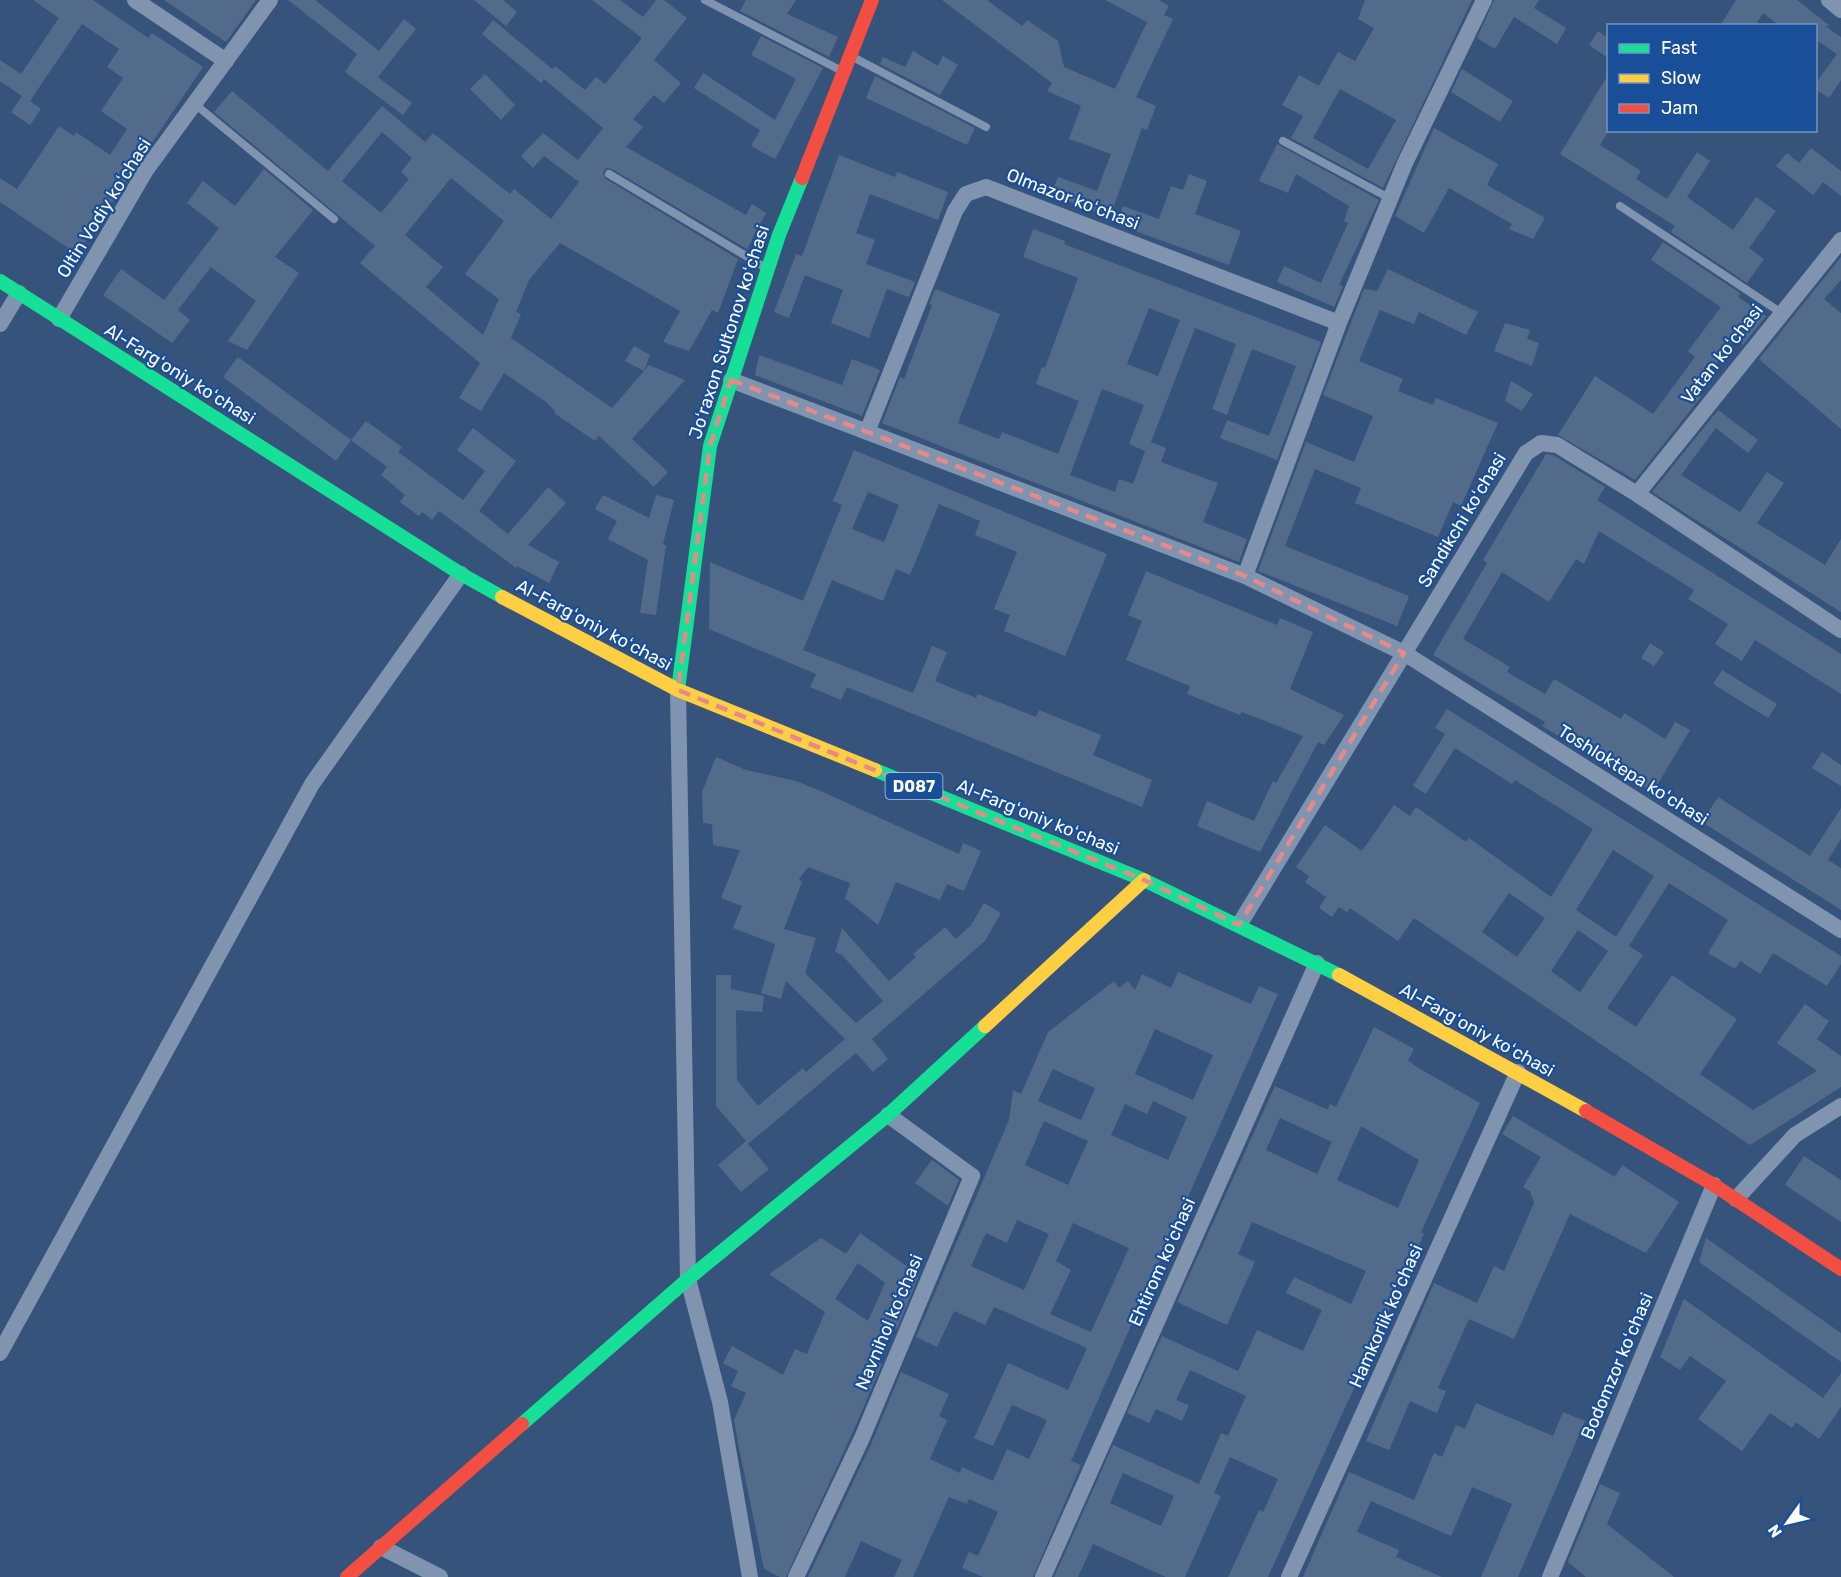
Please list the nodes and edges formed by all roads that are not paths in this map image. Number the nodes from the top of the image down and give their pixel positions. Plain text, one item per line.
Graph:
1 (135, 0) edge
2 (270, 0) edge
3 (705, 0) edge
4 (872, 0) edge
5 (1484, 0) edge
6 (1829, 0) edge
7 (1841, 10) edge
8 (850, 56) junction
9 (226, 61) junction
10 (842, 71) junction
11 (196, 105) junction
12 (986, 127) dead end
13 (1284, 141) dead end
14 (609, 174) dead end
15 (1390, 199) junction
16 (1620, 206) dead end
17 (334, 219) dead end
18 (1841, 240) edge
19 (767, 268) junction
20 (0, 281) edge
21 (19, 293) junction
22 (1780, 312) junction
23 (59, 319) junction
24 (1339, 323) junction
25 (0, 324) edge
26 (731, 380) junction
27 (867, 432) junction
28 (1637, 494) junction
29 (461, 574) junction
30 (1245, 576) junction
31 (1841, 630) edge
32 (1404, 653) junction
33 (678, 690) junction
34 (1144, 880) junction
35 (1239, 925) junction
36 (1841, 930) edge
37 (1317, 963) junction
38 (1518, 1072) junction
39 (1841, 1106) edge
40 (888, 1115) junction
41 (1714, 1185) junction
42 (1736, 1200) junction
43 (1841, 1269) edge
44 (688, 1279) junction
45 (0, 1353) edge
46 (381, 1547) junction
47 (1553, 1570) edge
48 (347, 1577) edge
49 (440, 1577) edge
50 (750, 1577) edge
51 (796, 1577) edge
52 (1043, 1577) edge
53 (1289, 1577) edge
54 (1567, 1577) edge

1 - 9 street
2 - 9 street, Oltin Vodiy koʻchasi
3 - 10 lane
4 - 8 main road, Joʻraxon Sultonov koʻchasi
5 - 15 street
6 - 7 street
8 - 10 main road, Joʻraxon Sultonov koʻchasi
8 - 12 lane
9 - 11 street, Oltin Vodiy koʻchasi
10 - 19 main road, Joʻraxon Sultonov koʻchasi
11 - 17 lane
11 - 23 street, Oltin Vodiy koʻchasi
13 - 15 lane
14 - 19 lane
15 - 24 street
16 - 22 lane
18 - 22 street, Vatan koʻchasi
19 - 26 main road, Joʻraxon Sultonov koʻchasi
20 - 21 main road, Al-Fargʻoniy koʻchasi / D087
21 - 23 main road, Al-Fargʻoniy koʻchasi / D087
21 - 25 street
22 - 28 street, Vatan koʻchasi
23 - 29 main road, Al-Fargʻoniy koʻchasi / D087
24 - 27 street, Olmazor koʻchasi
24 - 30 street
26 - 27 street
26 - 33 main road, Joʻraxon Sultonov koʻchasi
27 - 30 street
28 - 31 street, Sandikchi koʻchasi
28 - 32 street, Sandikchi koʻchasi
29 - 33 main road, Al-Fargʻoniy koʻchasi / D087
29 - 45 street
30 - 32 street
32 - 35 street, Sandikchi koʻchasi
32 - 36 street, Toshloktepa koʻchasi
33 - 34 main road, Al-Fargʻoniy koʻchasi / D087
33 - 44 street
34 - 35 main road, Al-Fargʻoniy koʻchasi / D087
34 - 40 main road
35 - 37 main road, Al-Fargʻoniy koʻchasi / D087
37 - 38 main road, Al-Fargʻoniy koʻchasi / D087
37 - 52 street, Ehtirom koʻchasi
38 - 41 main road, Al-Fargʻoniy koʻchasi / D087
38 - 53 street, Hamkorlik koʻchasi
39 - 42 street
40 - 44 main road
40 - 51 street, Navnihol koʻchasi
41 - 42 main road, Al-Fargʻoniy koʻchasi / D087
41 - 47 street, Bodomzor koʻchasi
42 - 43 main road, Al-Fargʻoniy koʻchasi / D087
44 - 46 main road
44 - 50 street
46 - 48 main road
46 - 49 street
47 - 54 street, Bodomzor koʻchasi

